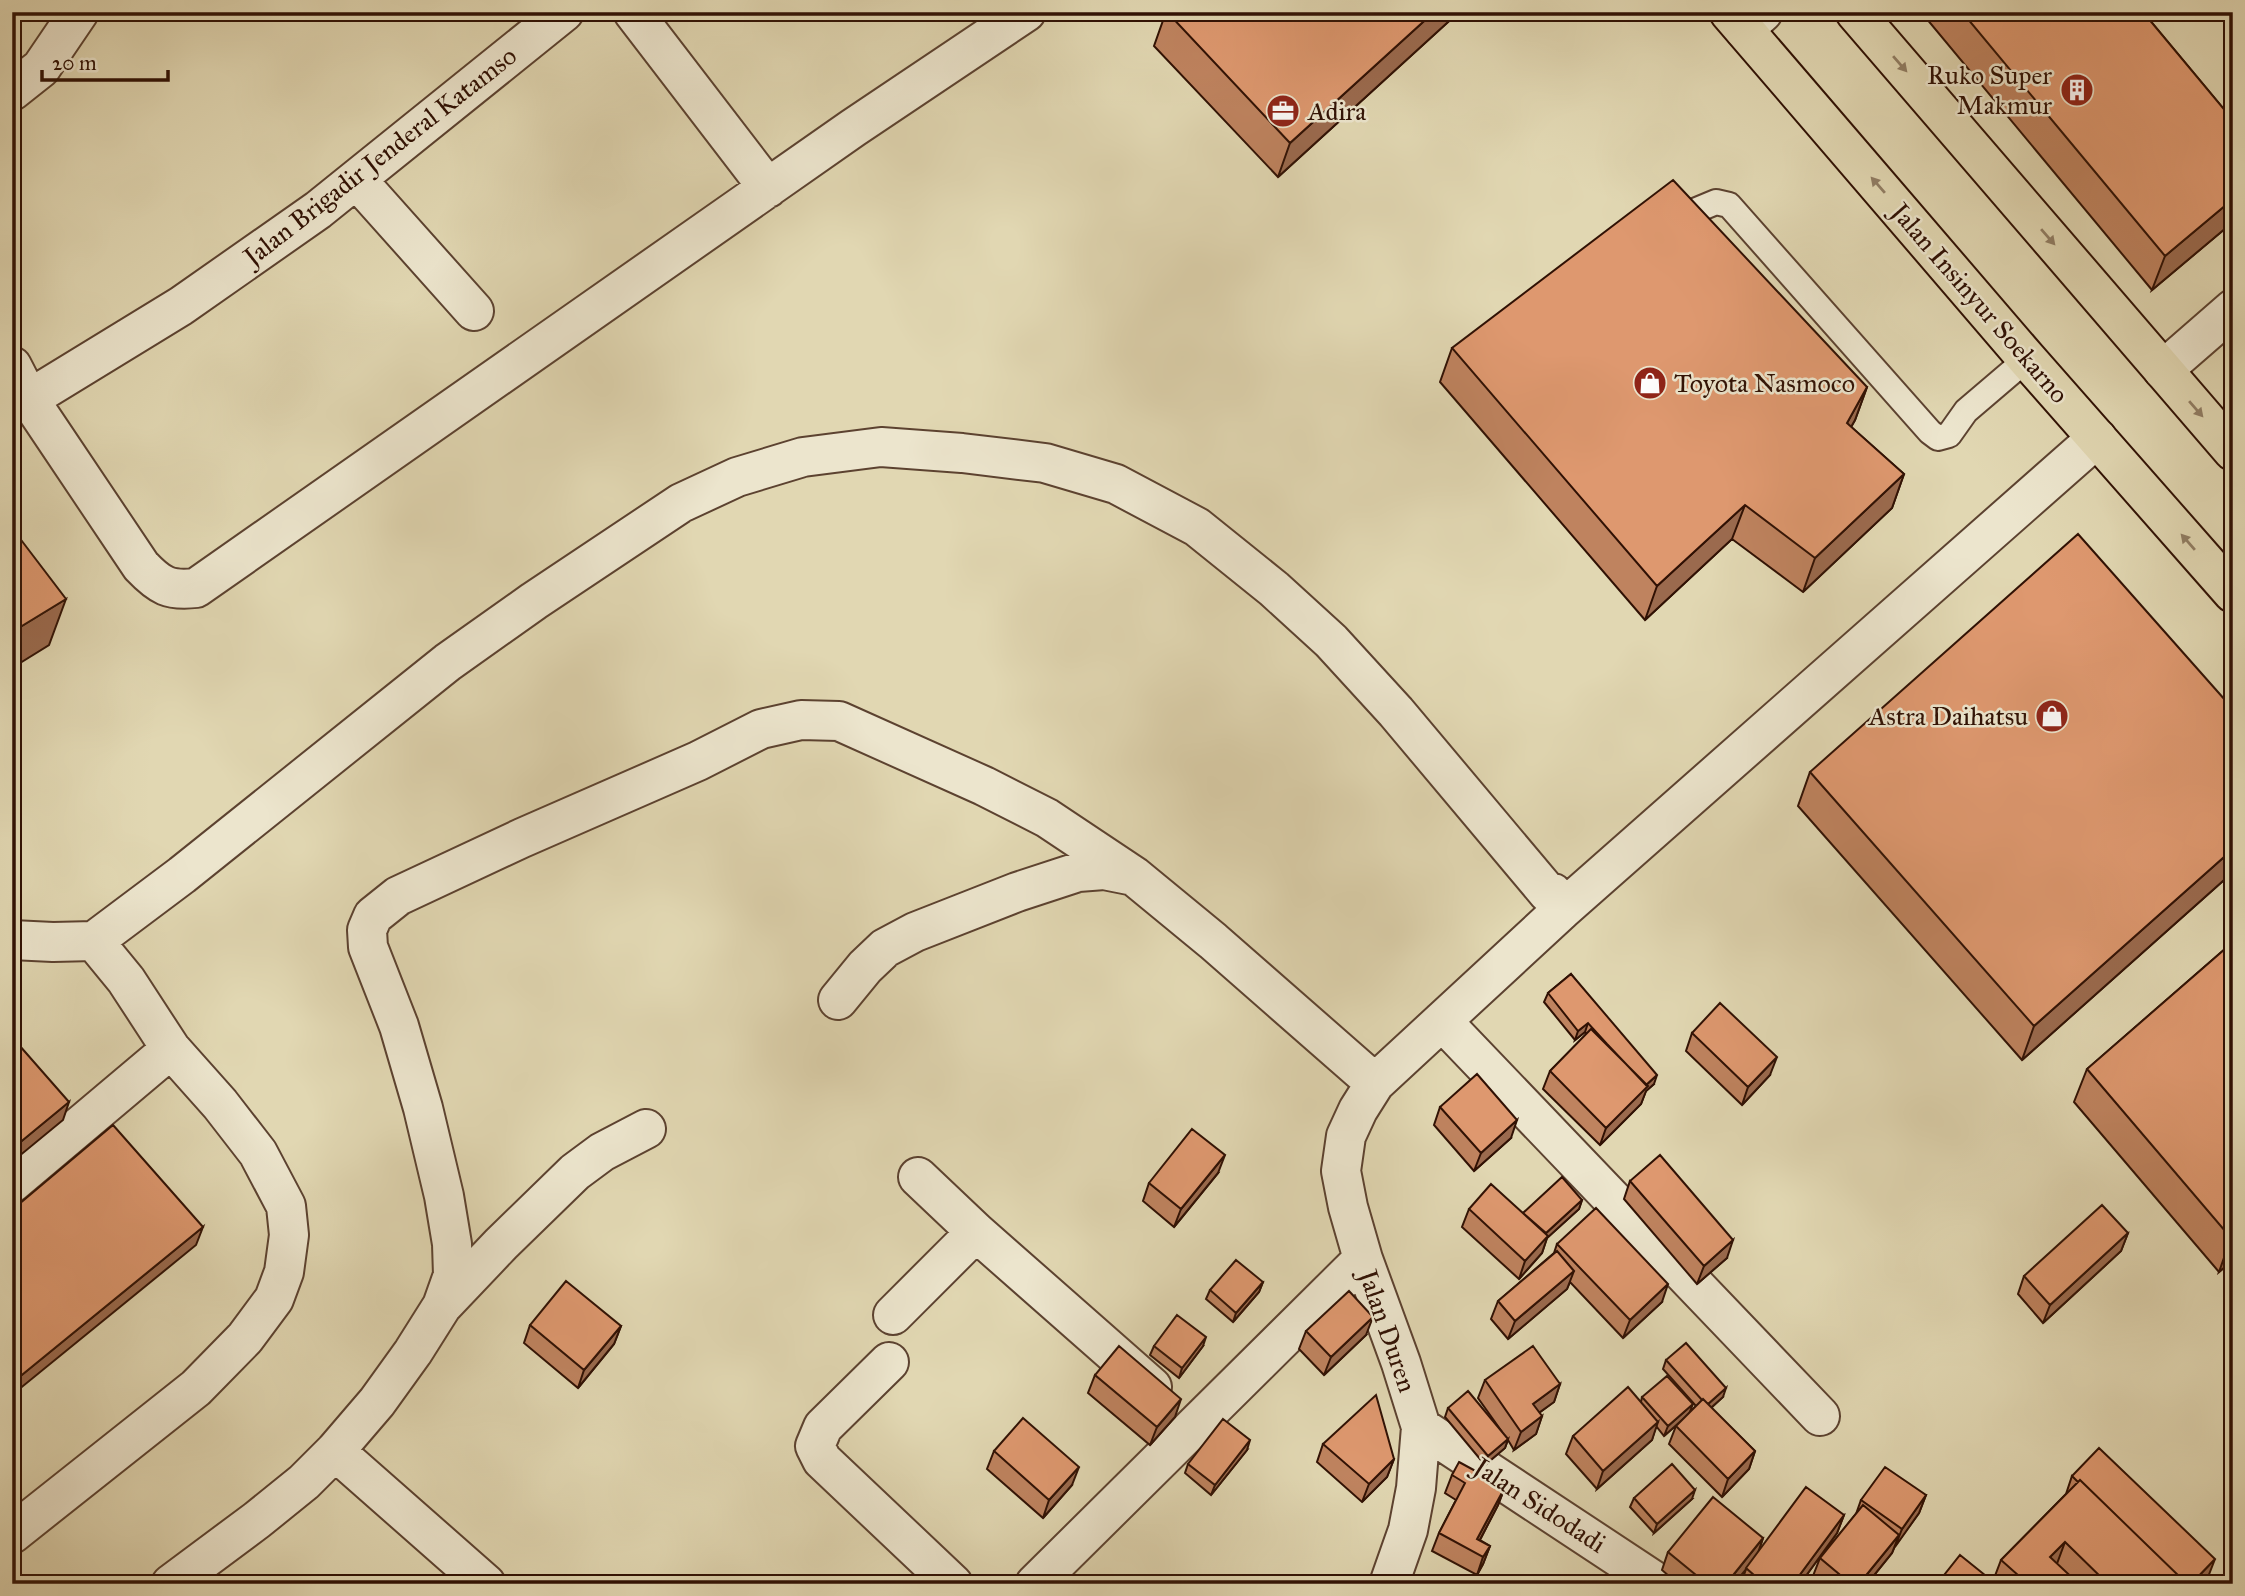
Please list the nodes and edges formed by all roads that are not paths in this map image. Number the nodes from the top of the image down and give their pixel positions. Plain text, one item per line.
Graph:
1 (79, 12) edge
2 (564, 12) edge
3 (633, 12) edge
4 (1026, 12) edge
5 (1855, 12) edge
6 (1745, 18) edge
7 (12, 91) edge
8 (357, 180) junction
9 (768, 188) junction
10 (1692, 212) edge
11 (2233, 309) edge
12 (474, 311) dead end
13 (2027, 359) junction
14 (2163, 370) junction
15 (18, 388) edge
16 (2097, 438) junction
17 (2233, 451) edge
18 (2233, 593) edge
19 (1134, 876) junction
20 (1557, 903) junction
21 (12, 940) edge
22 (94, 941) junction
23 (838, 1000) dead end
24 (1442, 1021) junction
25 (171, 1048) junction
26 (1375, 1083) junction
27 (646, 1129) dead end
28 (918, 1177) dead end
29 (12, 1183) edge
30 (976, 1232) junction
31 (1363, 1259) junction
32 (442, 1306) junction
33 (893, 1315) dead end
34 (889, 1362) dead end
35 (1820, 1416) dead end
36 (1196, 1425) junction
37 (1421, 1427) junction
38 (344, 1460) junction
39 (12, 1534) edge
40 (171, 1584) edge
41 (486, 1584) edge
42 (953, 1584) edge
43 (1035, 1584) edge
44 (1389, 1584) edge
45 (1659, 1584) edge

1 - 7 street
2 - 8 street, Jalan Brigadir Jenderal Katamso
3 - 9 street
4 - 9 street
5 -> 14 main road
13 -> 6 main road, Jalan Insinyur Soekarno
8 - 12 street
8 - 15 street, Jalan Brigadir Jenderal Katamso
9 - 15 street
10 - 13 lane
11 - 14 street
13 - 16 main road, Jalan Insinyur Soekarno
14 -> 17 main road
18 -> 16 main road, Jalan Insinyur Soekarno
16 - 20 street, Jalan Duren
19 - 23 street
19 - 26 street
19 - 32 street
20 - 22 street
20 - 24 street, Jalan Duren
21 - 22 street
22 - 25 street
24 - 26 street, Jalan Duren
24 - 35 street
25 - 29 street
25 - 39 street
26 - 31 street, Jalan Duren
27 - 32 street
28 - 30 street
30 - 33 street
30 - 36 street
31 - 36 street
31 - 37 street, Jalan Duren
32 - 38 street
34 - 42 street
36 - 43 street
37 - 44 street, Jalan Duren
37 - 45 street, Jalan Sidodadi
38 - 40 street
38 - 41 street

